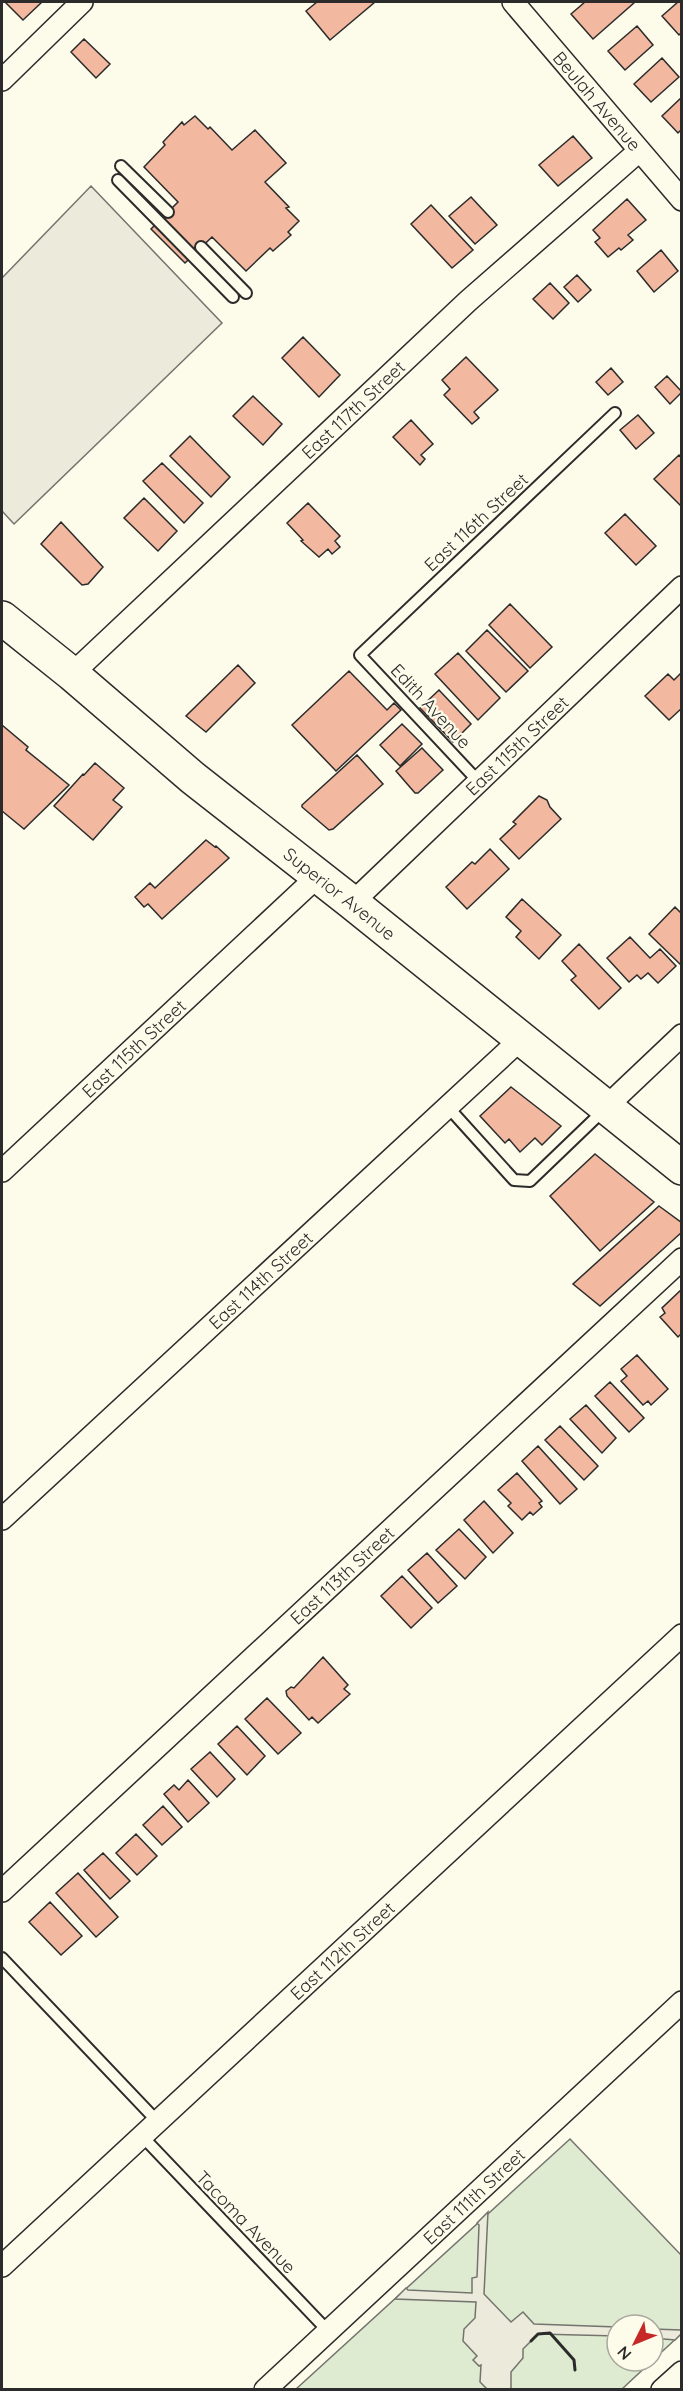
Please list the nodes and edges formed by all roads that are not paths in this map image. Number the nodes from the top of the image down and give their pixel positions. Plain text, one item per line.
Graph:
1 (82, 2) edge
2 (513, 2) edge
3 (2, 80) edge
4 (639, 152) junction
5 (121, 166) dead end
6 (118, 180) dead end
7 (681, 200) edge
8 (168, 212) dead end
9 (201, 247) dead end
10 (246, 293) dead end
11 (233, 297) dead end
12 (615, 413) dead end
13 (681, 587) edge
14 (6, 629) edge
15 (360, 655) joint
16 (72, 674) junction
17 (478, 781) junction
18 (318, 876) junction
19 (352, 903) junction
20 (681, 1035) edge
21 (521, 1039) junction
22 (448, 1107) junction
23 (606, 1107) junction
24 (681, 1168) edge
25 (2, 1171) edge
26 (681, 1259) edge
27 (2, 1519) edge
28 (681, 1635) edge
29 (2, 1891) edge
30 (2, 1958) edge
31 (681, 2002) edge
32 (157, 2121) junction
33 (141, 2135) junction
34 (2, 2266) edge
35 (328, 2331) junction
36 (681, 2372) edge
37 (265, 2390) edge
38 (662, 2390) edge

1 - 3 street
2 - 4 street, Beulah Avenue
4 - 7 street, Beulah Avenue
4 - 16 street, East 117th Street
5 - 8 lane
6 - 11 lane
9 - 10 lane
12 - 15 lane, East 116th Street
13 - 17 street, East 115th Street
14 - 16 main road, Superior Avenue
15 - 17 lane, Edith Avenue
16 - 18 main road, Superior Avenue
17 - 19 street, East 115th Street
18 - 19 main road, Superior Avenue
18 - 25 street, East 115th Street
19 - 21 main road, Superior Avenue
20 - 23 street
21 - 22 street, East 114th Street
21 - 23 main road, Superior Avenue
22 - 23 lane
22 - 27 street, East 114th Street
23 - 24 main road, Superior Avenue
26 - 29 street, East 113th Street
28 - 32 street, East 112th Street
30 - 32 lane
31 - 35 street, East 111th Street
32 - 33 street, East 112th Street
33 - 34 street, East 112th Street
33 - 35 lane, Tacoma Avenue
35 - 37 street, East 111th Street
36 - 38 street

